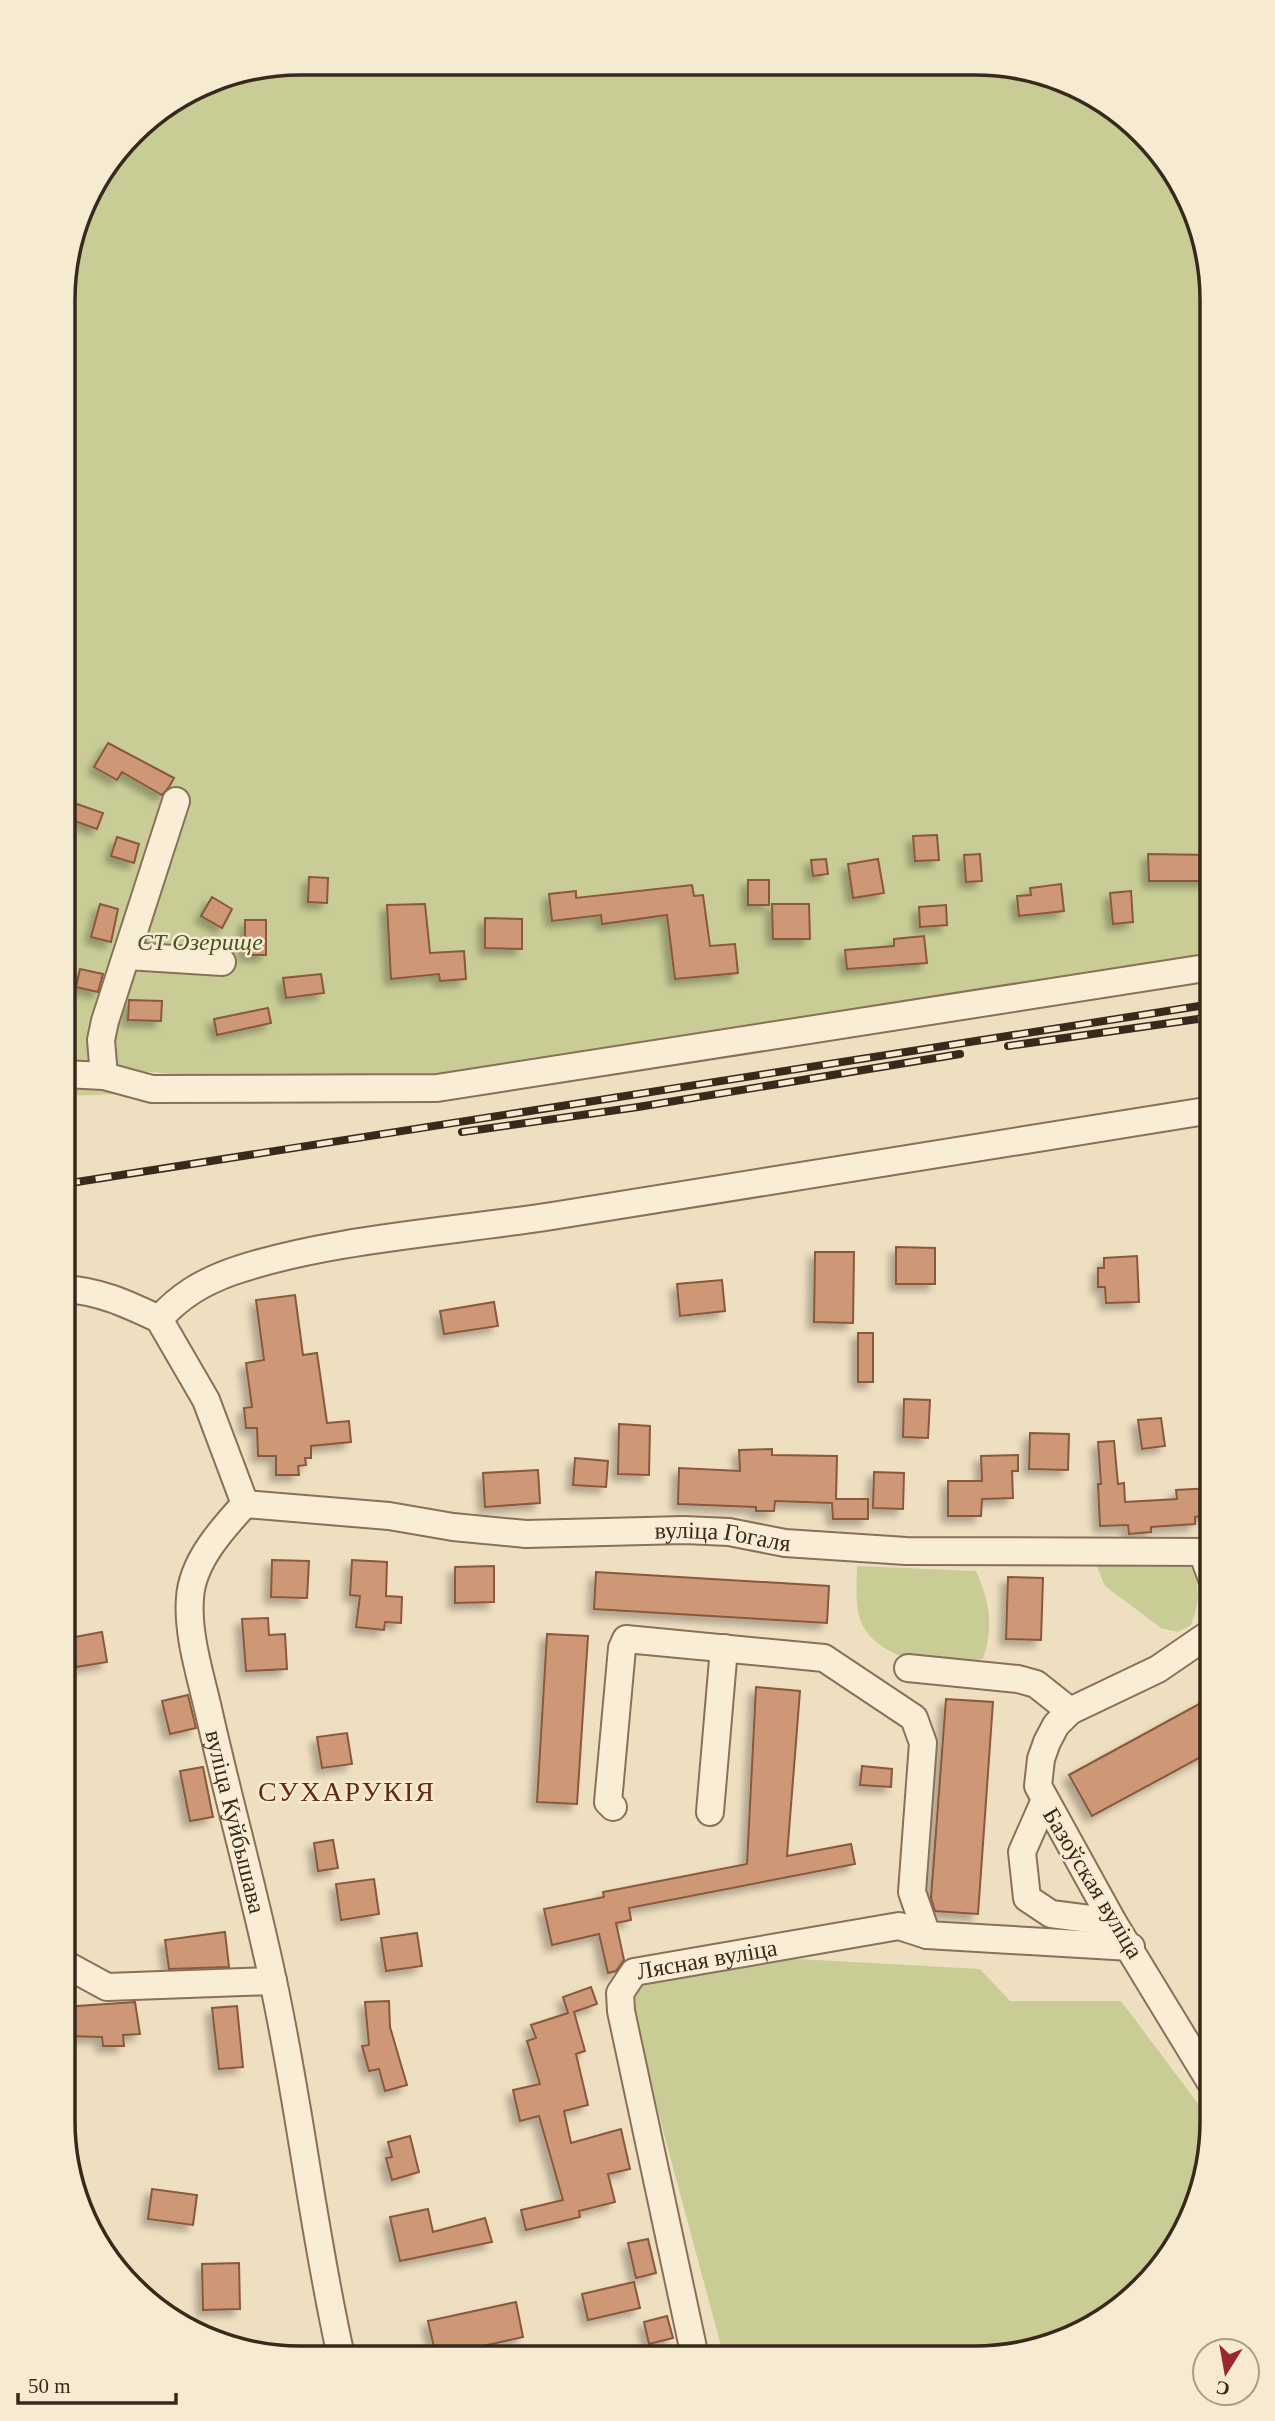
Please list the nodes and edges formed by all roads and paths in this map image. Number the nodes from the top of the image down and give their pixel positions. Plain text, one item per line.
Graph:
1 (176, 801) dead end
2 (127, 956) junction
3 (222, 962) dead end
4 (1200, 969) edge
5 (75, 1075) edge
6 (112, 1079) junction
7 (1200, 1112) edge
8 (75, 1289) edge
9 (159, 1319) junction
10 (245, 1504) junction
11 (1199, 1552) edge
12 (1199, 1640) edge
13 (724, 1648) junction
14 (908, 1668) dead end
15 (1070, 1711) junction
16 (1044, 1802) junction
17 (613, 1808) dead end
18 (710, 1812) dead end
19 (1113, 1922) junction
20 (927, 1935) junction
21 (1131, 1947) junction
22 (75, 1970) edge
23 (273, 1981) junction
24 (1199, 2061) edge
25 (339, 2346) edge
26 (693, 2346) edge

1 - 2 street
2 - 3 street
2 - 6 street
4 - 6 street
5 - 6 street
7 - 9 street
8 - 9 street
9 - 10 street
10 - 11 street, вуліца Гогаля
10 - 23 street, вуліца Куйбышава
12 - 15 street, Базоўская вуліца
13 - 17 street
13 - 18 street
13 - 20 street
14 - 15 street
15 - 16 street, Базоўская вуліца
16 - 19 street, Базоўская вуліца
16 - 19 street
19 - 21 street, Базоўская вуліца
20 - 21 street, Лясная вуліца
20 - 26 street, Лясная вуліца
21 - 24 street, Базоўская вуліца
22 - 23 street
23 - 25 street, вуліца Куйбышава

